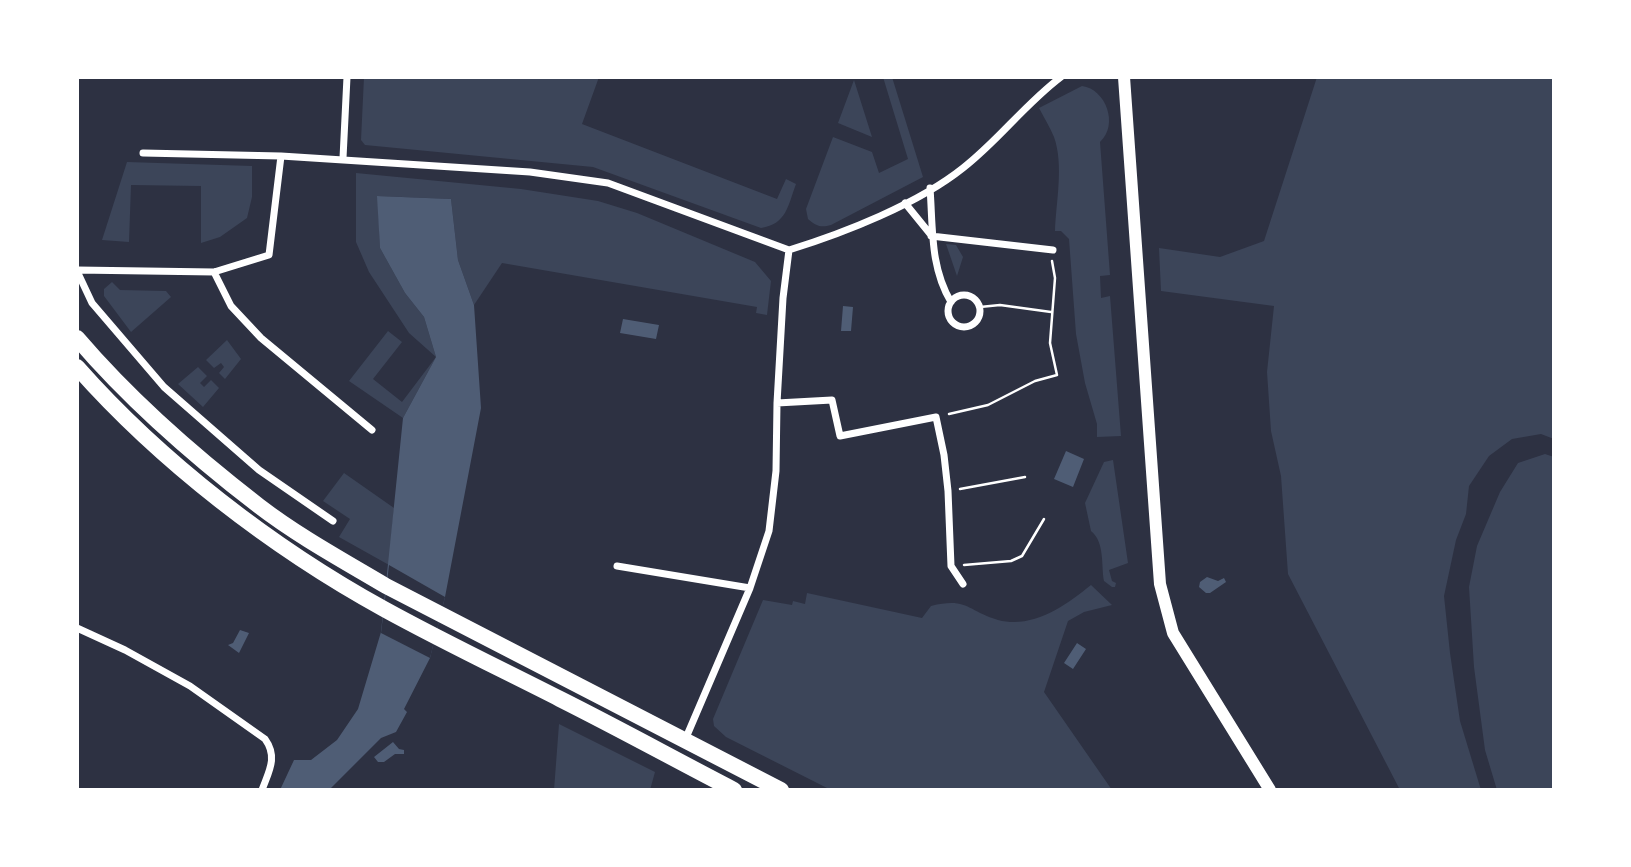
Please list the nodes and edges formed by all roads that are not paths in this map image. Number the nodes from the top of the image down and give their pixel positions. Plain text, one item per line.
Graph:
1 (347, 77) edge
2 (1061, 77) edge
3 (1124, 77) edge
4 (143, 153) dead end
5 (281, 156) junction
6 (343, 158) junction
7 (930, 188) junction
8 (905, 203) junction
9 (931, 236) junction
10 (789, 250) junction
11 (1053, 250) road end
12 (77, 270) edge
13 (214, 272) junction
14 (951, 302) junction
15 (77, 338) edge
16 (77, 367) edge
17 (777, 403) junction
18 (372, 430) dead end
19 (333, 520) dead end
20 (617, 566) dead end
21 (963, 584) dead end
22 (750, 588) junction
23 (77, 628) edge
24 (685, 741) junction
25 (728, 789) edge
26 (262, 790) edge
27 (781, 790) edge
28 (1270, 790) edge

1 - 6 street
2 - 7 street
3 - 28 street
4 - 5 street
5 - 6 street
5 - 13 street
6 - 10 street
7 - 8 street
7 - 9 street
8 - 9 street
8 - 10 street
9 - 11 street
9 - 14 street
10 - 17 street
12 - 13 street
12 - 19 street
13 - 18 street
14 - 14 street
15 - 24 main road
16 - 25 main road
17 - 21 street
17 - 22 street
20 - 22 street
22 - 24 street
23 - 26 street
24 - 27 main road

